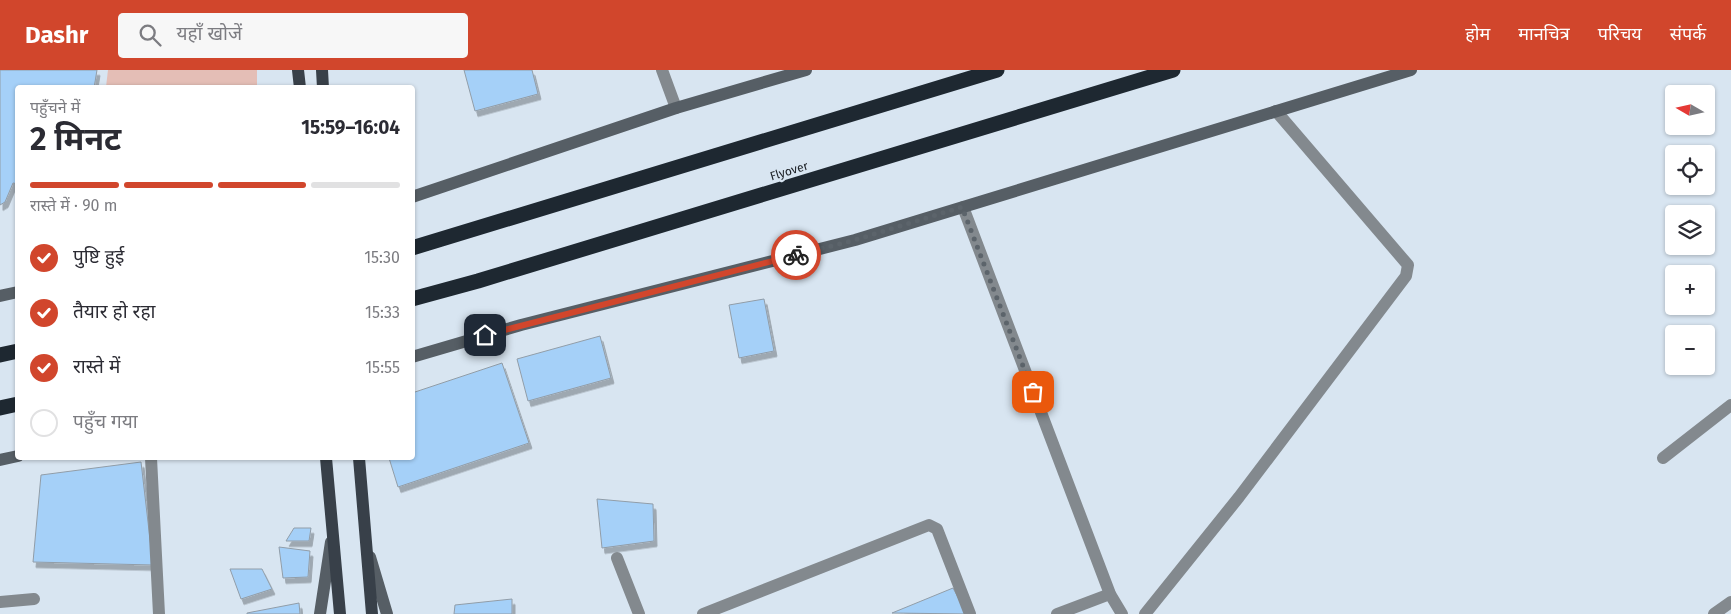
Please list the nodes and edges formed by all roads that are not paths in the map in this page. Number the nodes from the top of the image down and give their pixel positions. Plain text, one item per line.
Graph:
1 (298, 70) edge
2 (322, 70) edge
3 (662, 70) edge
4 (806, 70) edge
5 (997, 70) edge
6 (1174, 70) edge
7 (1411, 70) edge
8 (300, 85) edge
9 (323, 85) edge
10 (676, 108) junction
11 (1276, 111) junction
12 (415, 196) edge
13 (962, 207) junction
14 (415, 247) edge
15 (15, 293) edge
16 (0, 296) edge
17 (415, 298) edge
18 (15, 352) edge
19 (0, 355) edge
20 (415, 356) edge
21 (15, 405) edge
22 (1731, 405) edge
23 (0, 408) edge
24 (15, 457) edge
25 (1663, 458) dead end
26 (0, 460) edge
27 (151, 460) edge
28 (326, 460) edge
29 (360, 460) edge
30 (332, 538) junction
31 (366, 542) junction
32 (617, 558) dead end
33 (1110, 594) junction
34 (34, 599) dead end
35 (0, 602) edge
36 (1731, 602) edge
37 (159, 614) edge
38 (320, 614) edge
39 (340, 614) edge
40 (372, 614) edge
41 (387, 614) edge
42 (639, 614) edge
43 (703, 614) edge
44 (970, 614) edge
45 (1057, 614) edge
46 (1122, 614) edge
47 (1145, 614) edge
48 (1714, 614) edge

1 - 8 main road
2 - 9 main road
3 - 10 street
4 - 10 street
5 - 14 highway
6 - 17 highway, Flyover
7 - 11 street
10 - 12 street
11 - 13 street
11 - 47 street
13 - 20 street
13 - 33 street
15 - 16 street
18 - 19 highway
21 - 23 highway
22 - 25 street
24 - 26 street
27 - 37 street
28 - 30 main road
29 - 31 main road
30 - 38 street
30 - 39 main road
31 - 40 main road
31 - 41 street
32 - 42 street
33 - 45 street
33 - 46 street
34 - 35 street
36 - 48 street
43 - 44 street

